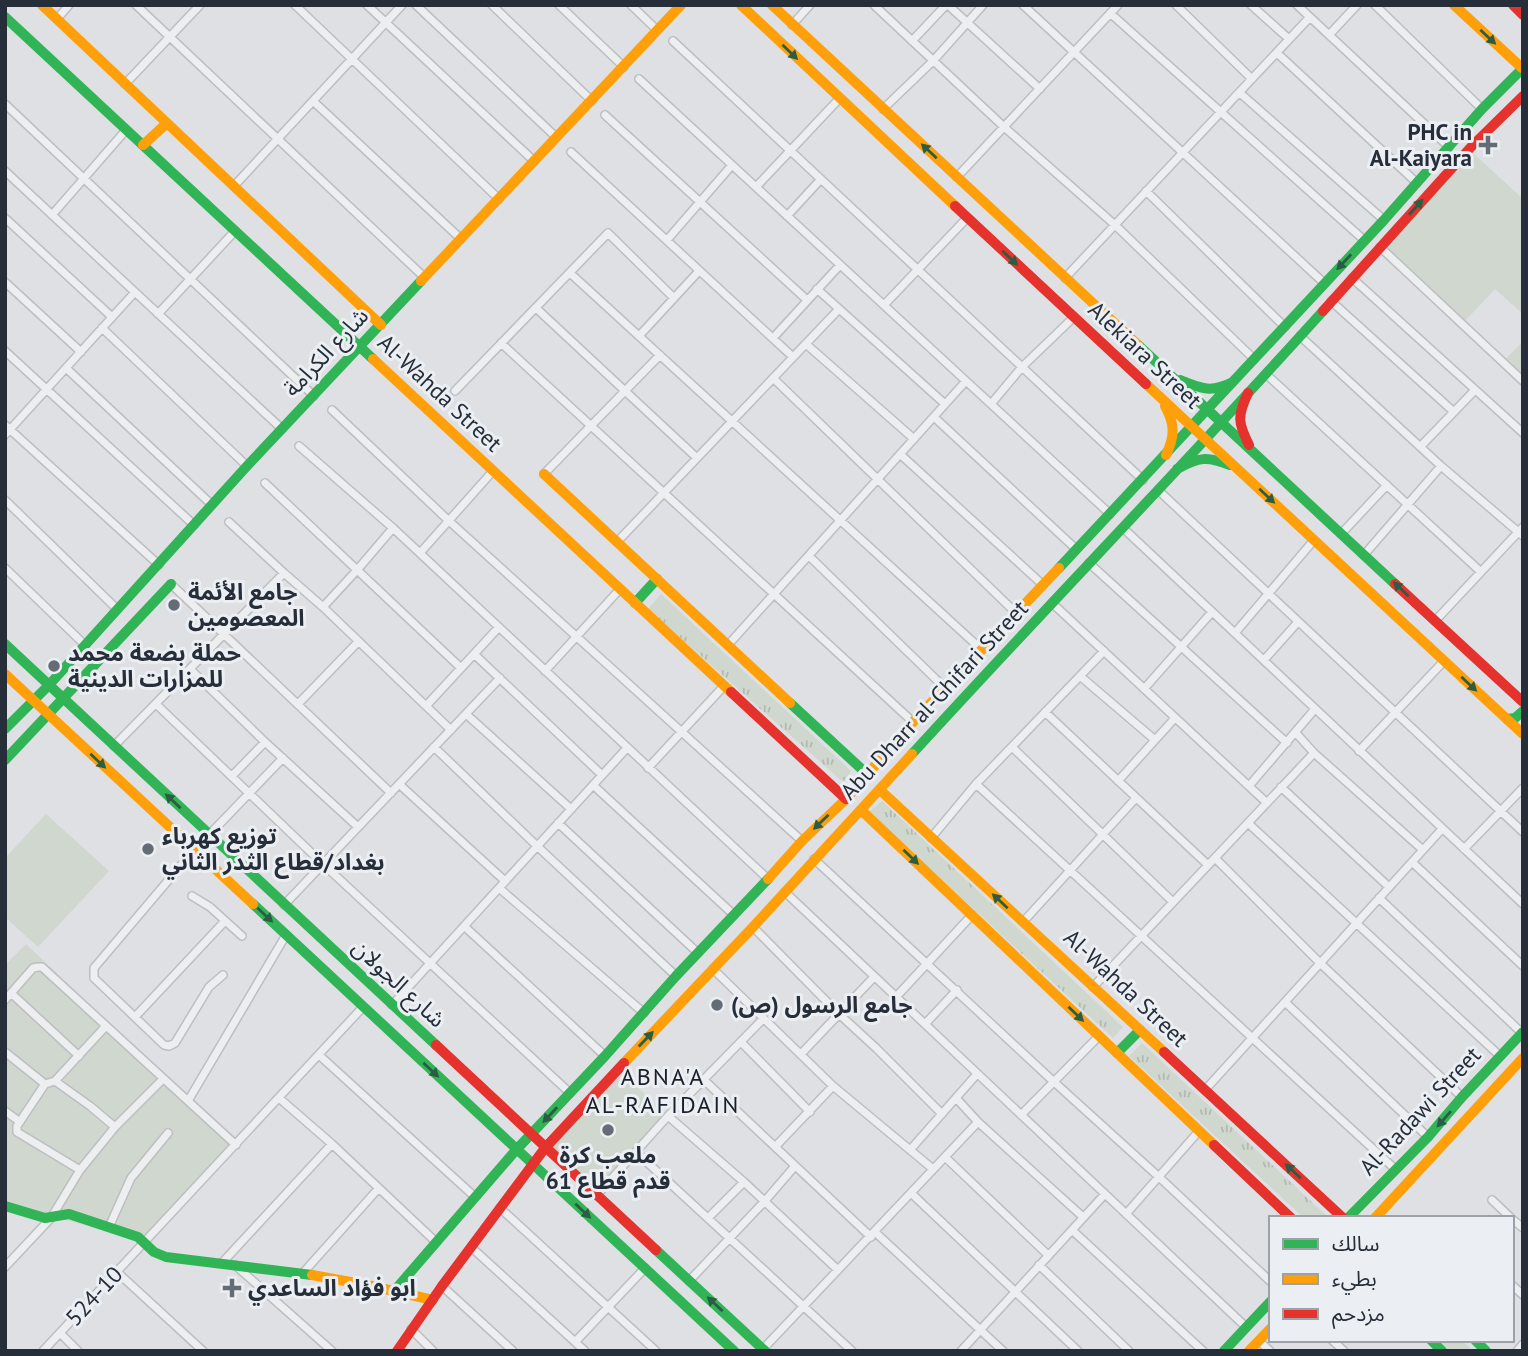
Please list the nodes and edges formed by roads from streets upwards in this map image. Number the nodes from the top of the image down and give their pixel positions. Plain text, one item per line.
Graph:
1 (42, 5) edge
2 (69, 5) edge
3 (136, 5) edge
4 (200, 5) edge
5 (295, 5) edge
6 (368, 5) edge
7 (402, 5) edge
8 (416, 5) edge
9 (492, 5) edge
10 (559, 5) edge
11 (631, 5) edge
12 (681, 5) edge
13 (741, 5) edge
14 (772, 5) edge
15 (810, 5) edge
16 (874, 5) edge
17 (947, 5) edge
18 (982, 5) edge
19 (1023, 5) edge
20 (1118, 5) edge
21 (1176, 5) edge
22 (1251, 5) edge
23 (1297, 5) edge
24 (1357, 5) edge
25 (1375, 5) edge
26 (1454, 5) edge
27 (1513, 5) edge
28 (1110, 13) junction
29 (1523, 15) edge
30 (5, 17) edge
31 (1310, 17) junction
32 (57, 19) junction
33 (386, 22) junction
34 (967, 23) junction
35 (792, 24) junction
36 (657, 30) junction
37 (1329, 35) junction
38 (170, 37) junction
39 (1289, 39) junction
40 (673, 41) dead end
41 (912, 41) junction
42 (1074, 52) junction
43 (1277, 53) junction
44 (352, 59) junction
45 (933, 61) junction
46 (624, 67) junction
47 (1522, 68) edge
48 (639, 79) dead end
49 (1252, 79) junction
50 (125, 84) junction
51 (1040, 89) junction
52 (1240, 93) junction
53 (1523, 96) edge
54 (839, 99) junction
55 (313, 101) junction
56 (592, 101) junction
57 (5, 104) edge
58 (883, 108) junction
59 (1482, 109) junction
60 (1221, 112) junction
61 (605, 115) dead end
62 (167, 123) junction
63 (1004, 127) junction
64 (126, 130) junction
65 (556, 137) junction
66 (278, 139) junction
67 (143, 145) junction
68 (1449, 146) junction
69 (790, 150) junction
70 (571, 152) dead end
71 (1183, 153) junction
72 (534, 161) junction
73 (732, 165) junction
74 (6, 175) edge
75 (957, 177) junction
76 (84, 178) junction
77 (821, 179) junction
78 (1417, 183) junction
79 (234, 186) junction
80 (756, 187) junction
81 (1146, 191) junction
82 (499, 199) junction
83 (699, 203) junction
84 (993, 211) junction
85 (52, 215) junction
86 (787, 216) junction
87 (1386, 217) junction
88 (967, 218) junction
89 (6, 221) edge
90 (1115, 225) junction
91 (1401, 225) junction
92 (978, 228) junction
93 (235, 231) junction
94 (461, 239) junction
95 (667, 240) junction
96 (1364, 240) junction
97 (1380, 247) junction
98 (840, 265) junction
99 (918, 270) junction
100 (699, 271) junction
101 (570, 273) junction
102 (425, 277) junction
103 (1065, 278) junction
104 (1352, 278) junction
105 (191, 279) junction
106 (5, 282) edge
107 (1324, 283) junction
108 (817, 289) junction
109 (135, 292) junction
110 (674, 298) junction
111 (807, 300) junction
112 (1331, 301) junction
113 (884, 306) junction
114 (536, 308) junction
115 (839, 309) junction
116 (158, 314) junction
117 (112, 317) junction
118 (1074, 317) junction
119 (381, 325) junction
120 (1285, 327) junction
121 (102, 328) junction
122 (639, 335) junction
123 (1300, 336) junction
124 (773, 338) junction
125 (501, 343) junction
126 (806, 344) junction
127 (359, 346) junction
128 (5, 351) edge
129 (81, 352) junction
130 (660, 355) junction
131 (793, 356) junction
132 (1254, 359) junction
133 (1022, 367) junction
134 (66, 368) junction
135 (1266, 374) junction
136 (1172, 376) junction
137 (773, 378) junction
138 (966, 381) junction
139 (1523, 381) edge
140 (1233, 382) junction
141 (47, 389) junction
142 (1475, 390) junction
143 (455, 391) dead end
144 (625, 391) junction
145 (1248, 393) junction
146 (314, 396) junction
147 (1160, 397) junction
148 (945, 404) junction
149 (990, 404) junction
150 (1207, 409) junction
151 (332, 410) dead end
152 (1454, 412) junction
153 (934, 416) junction
154 (732, 421) junction
155 (1221, 422) junction
156 (591, 426) junction
157 (1192, 427) junction
158 (282, 429) junction
159 (7, 430) edge
160 (1523, 433) edge
161 (914, 439) junction
162 (1205, 439) junction
163 (299, 446) dead end
164 (1421, 446) junction
165 (1251, 450) junction
166 (900, 454) junction
167 (1166, 455) junction
168 (696, 458) junction
169 (247, 466) junction
170 (1441, 466) junction
171 (1236, 468) junction
172 (1177, 469) junction
173 (493, 471) junction
174 (544, 474) joint
175 (877, 479) junction
176 (1143, 480) junction
177 (265, 483) dead end
178 (1387, 485) junction
179 (1158, 490) junction
180 (664, 493) junction
181 (5, 500) edge
182 (211, 504) junction
183 (1408, 505) junction
184 (1110, 513) junction
185 (840, 520) junction
186 (449, 521) junction
187 (229, 522) dead end
188 (194, 525) junction
189 (393, 528) junction
190 (1123, 528) junction
191 (1521, 531) edge
192 (1341, 534) junction
193 (1314, 540) junction
194 (617, 542) junction
195 (1076, 549) junction
196 (420, 553) junction
197 (1364, 555) junction
198 (809, 556) junction
199 (1089, 563) junction
200 (159, 565) junction
201 (1060, 566) junction
202 (5, 568) edge
203 (358, 569) junction
204 (1481, 572) junction
205 (284, 573) junction
206 (657, 579) junction
207 (1074, 580) junction
208 (172, 584) joint
209 (1043, 585) junction
210 (620, 589) junction
211 (774, 594) junction
212 (1268, 594) junction
213 (635, 603) junction
214 (1052, 603) junction
215 (323, 607) junction
216 (117, 610) junction
217 (1212, 612) junction
218 (1016, 613) junction
219 (1435, 621) junction
220 (1298, 622) junction
221 (499, 627) junction
222 (1235, 633) junction
223 (224, 634) junction
224 (577, 637) junction
225 (358, 642) junction
226 (5, 644) edge
227 (85, 645) junction
228 (728, 645) junction
229 (1181, 647) junction
230 (982, 650) junction
231 (1104, 652) junction
232 (474, 654) junction
233 (1264, 660) junction
234 (1444, 661) junction
235 (190, 668) junction
236 (461, 668) junction
237 (545, 671) junction
238 (5, 674) edge
239 (1080, 676) junction
240 (500, 678) junction
241 (49, 685) junction
242 (724, 686) junction
243 (946, 688) junction
244 (1144, 689) junction
245 (63, 698) junction
246 (34, 700) junction
247 (1523, 702) edge
248 (156, 704) junction
249 (298, 704) junction
250 (426, 706) junction
251 (1315, 709) junction
252 (1523, 711) edge
253 (1045, 712) junction
254 (1396, 712) junction
255 (48, 714) junction
256 (466, 714) junction
257 (1175, 718) junction
258 (1507, 719) junction
259 (913, 722) junction
260 (5, 729) edge
261 (451, 730) junction
262 (681, 731) junction
263 (1296, 733) junction
264 (1523, 734) edge
265 (1155, 740) junction
266 (265, 742) junction
267 (1287, 743) junction
268 (114, 746) junction
269 (434, 747) junction
270 (1012, 747) junction
271 (627, 748) junction
272 (1359, 751) junction
273 (1314, 753) junction
274 (283, 758) junction
275 (5, 760) edge
276 (648, 768) junction
277 (867, 774) junction
278 (603, 775) junction
279 (232, 776) junction
280 (1118, 780) junction
281 (399, 784) junction
282 (976, 784) junction
283 (593, 785) junction
284 (1249, 786) junction
285 (1281, 788) junction
286 (1523, 789) edge
287 (880, 790) junction
288 (249, 793) junction
289 (391, 793) junction
290 (1136, 798) junction
291 (846, 799) junction
292 (1267, 803) junction
293 (571, 809) junction
294 (861, 810) junction
295 (1501, 811) junction
296 (558, 823) junction
297 (1248, 823) junction
298 (358, 827) junction
299 (1442, 829) junction
300 (1523, 832) edge
301 (209, 835) junction
302 (1102, 835) junction
303 (932, 838) junction
304 (802, 841) junction
305 (537, 846) junction
306 (1464, 849) junction
307 (194, 850) junction
308 (1423, 850) junction
309 (1214, 858) junction
310 (814, 859) junction
311 (1412, 863) junction
312 (323, 864) junction
313 (1208, 866) junction
314 (1069, 870) junction
315 (768, 879) junction
316 (505, 881) junction
317 (1390, 887) junction
318 (499, 888) junction
319 (785, 892) junction
320 (192, 896) dead end
321 (1379, 898) junction
322 (1173, 902) junction
323 (1523, 904) edge
324 (284, 905) junction
325 (734, 915) junction
326 (972, 915) junction
327 (225, 921) junction
328 (1023, 922) junction
329 (1356, 923) junction
330 (464, 926) junction
331 (753, 927) junction
332 (720, 929) junction
333 (286, 935) junction
334 (242, 936) dead end
335 (1141, 936) junction
336 (737, 944) junction
337 (698, 953) junction
338 (430, 963) junction
339 (928, 963) junction
340 (1320, 963) junction
341 (1523, 966) edge
342 (713, 969) junction
343 (223, 975) dead end
344 (676, 976) junction
345 (874, 976) junction
346 (1093, 987) junction
347 (957, 990) junction
348 (8, 997) edge
349 (896, 997) junction
350 (1285, 1002) junction
351 (392, 1005) junction
352 (363, 1007) junction
353 (644, 1013) junction
354 (839, 1014) junction
355 (135, 1017) junction
356 (763, 1018) junction
357 (925, 1024) junction
358 (106, 1026) junction
359 (1140, 1030) junction
360 (1522, 1032) edge
361 (1099, 1036) junction
362 (1252, 1038) junction
363 (741, 1042) junction
364 (5, 1052) edge
365 (1117, 1053) junction
366 (800, 1054) junction
367 (319, 1055) junction
368 (79, 1056) junction
369 (605, 1056) junction
370 (1500, 1056) junction
371 (1523, 1058) edge
372 (1487, 1070) junction
373 (977, 1073) junction
374 (163, 1079) junction
375 (704, 1080) junction
376 (1054, 1081) junction
377 (55, 1082) junction
378 (1501, 1082) junction
379 (45, 1084) junction
380 (834, 1086) junction
381 (1205, 1090) junction
382 (570, 1093) junction
383 (1462, 1097) junction
384 (279, 1098) junction
385 (956, 1098) junction
386 (188, 1101) junction
387 (5, 1111) edge
388 (810, 1112) junction
389 (942, 1114) junction
390 (1021, 1115) junction
391 (668, 1116) junction
392 (20, 1122) junction
393 (978, 1122) junction
394 (115, 1127) junction
395 (1199, 1131) junction
396 (168, 1133) dead end
397 (531, 1135) junction
398 (1428, 1137) junction
399 (236, 1144) junction
400 (332, 1144) junction
401 (775, 1147) junction
402 (545, 1148) junction
403 (516, 1150) junction
404 (910, 1150) junction
405 (636, 1153) junction
406 (945, 1157) junction
407 (533, 1165) junction
408 (795, 1166) junction
409 (80, 1170) junction
410 (933, 1170) junction
411 (1395, 1170) junction
412 (1159, 1177) junction
413 (744, 1182) junction
414 (378, 1189) junction
415 (911, 1193) junction
416 (1105, 1194) junction
417 (597, 1195) junction
418 (475, 1197) junction
419 (1492, 1200) dead end
420 (764, 1202) junction
421 (5, 1206) edge
422 (500, 1208) junction
423 (1126, 1214) junction
424 (1289, 1216) edge
425 (1341, 1216) edge
426 (1350, 1216) edge
427 (1377, 1216) edge
428 (1510, 1216) edge
429 (1083, 1217) junction
430 (51, 1218) junction
431 (708, 1218) junction
432 (109, 1227) junction
433 (1072, 1230) junction
434 (873, 1234) junction
435 (730, 1238) junction
436 (145, 1242) junction
437 (436, 1242) junction
438 (471, 1247) junction
439 (1048, 1255) junction
440 (222, 1263) junction
441 (235, 1265) junction
442 (1039, 1265) junction
443 (5, 1267) edge
444 (645, 1268) junction
445 (838, 1270) junction
446 (117, 1272) junction
447 (302, 1274) junction
448 (1269, 1280) edge
449 (689, 1281) junction
450 (442, 1286) junction
451 (395, 1290) junction
452 (1016, 1291) junction
453 (433, 1300) junction
454 (1269, 1303) edge
455 (804, 1306) junction
456 (609, 1307) junction
457 (1246, 1327) junction
458 (411, 1329) junction
459 (981, 1330) junction
460 (1269, 1330) edge
461 (60, 1333) junction
462 (1259, 1341) junction
463 (575, 1342) junction
464 (1523, 1344) edge
465 (764, 1350) edge
466 (43, 1351) edge
467 (78, 1351) edge
468 (203, 1351) edge
469 (332, 1351) edge
470 (397, 1351) edge
471 (433, 1351) edge
472 (513, 1351) edge
473 (585, 1351) edge
474 (656, 1351) edge
475 (734, 1351) edge
476 (852, 1351) edge
477 (961, 1351) edge
478 (1003, 1351) edge
479 (1078, 1351) edge
480 (1129, 1351) edge
481 (1203, 1351) edge
482 (1224, 1351) edge
483 (1249, 1351) edge
484 (1270, 1351) edge
485 (1517, 1351) edge

1 - 32 street, Al-Wahda Street
2 - 32 street
3 - 38 street
4 - 38 street
5 - 44 street
6 - 33 street
7 - 33 street
8 - 65 street
9 - 56 street
10 - 46 street
11 - 36 street
12 - 36 street, شارع الكرامة
13 -> 54 street, Alekiara Street
14 - 35 street, Alekiara Street
15 - 35 street
16 - 41 street
17 - 34 street
17 - 41 street
18 - 34 street
19 - 42 street
20 - 28 street
21 - 49 street
22 - 39 street
23 - 31 street
24 - 37 street
25 - 59 street
26 -> 47 street
27 - 29 street
28 - 42 street
28 - 60 street
30 - 64 street, Al-Wahda Street
31 - 37 street
31 - 39 street
32 - 50 street, Al-Wahda Street
33 - 44 street
33 - 72 street
34 - 45 street
34 - 51 street
35 - 58 street, Alekiara Street
36 - 46 street, شارع الكرامة
37 - 68 street
38 - 50 street
38 - 66 street
39 - 43 street
40 - 69 street
41 - 45 street
42 - 51 street
42 - 71 street
43 - 49 street
43 - 78 street
44 - 55 street
44 - 82 street
45 - 58 street
45 - 63 street
46 - 56 street, شارع الكرامة
47 - 59 street, Abu Dharr al-Ghifari Street
48 - 73 street
49 - 52 street
50 - 62 street, Al-Wahda Street
51 - 63 street
52 - 60 street
52 - 87 street
91 -> 53 street, Abu Dharr al-Ghifari Street
54 - 69 street
54 - 88 street, Alekiara Street
55 - 66 street
55 - 94 street
56 - 65 street, شارع الكرامة
57 - 76 street
75 -> 58 street, Alekiara Street
59 - 68 street, Abu Dharr al-Ghifari Street
60 - 71 street
60 - 96 street
61 - 83 street
62 - 67 street
62 - 79 street, Al-Wahda Street
63 - 75 street
63 - 90 street
64 - 67 street, Al-Wahda Street
64 - 76 street
65 - 72 street, شارع الكرامة
66 - 79 street
66 - 102 street
67 - 93 street, Al-Wahda Street
68 - 78 street, Abu Dharr al-Ghifari Street
69 - 77 street
69 - 80 street
70 - 95 street
71 - 81 street
71 - 107 street
72 - 82 street, شارع الكرامة
73 - 80 street
73 - 83 street
74 - 85 street
75 - 84 street, Alekiara Street
76 - 85 street
76 - 105 street
77 - 86 street
77 - 99 street
78 - 87 street, Abu Dharr al-Ghifari Street
79 - 119 street, Al-Wahda Street
80 - 86 street
81 - 90 street
81 - 120 street
82 - 94 street, شارع الكرامة
83 - 95 street
83 - 111 street
84 - 92 street
84 - 103 street, Alekiara Street
85 - 109 street
86 - 98 street
87 - 91 street
87 - 96 street, Abu Dharr al-Ghifari Street
88 - 92 street, Alekiara Street
88 - 99 street
89 - 117 street
90 - 103 street
90 - 132 street
91 - 97 street, Abu Dharr al-Ghifari Street
92 -> 118 street, Alekiara Street
93 - 105 street
93 - 127 street, Al-Wahda Street
94 - 102 street, شارع الكرامة
95 - 100 street
96 -> 107 street, Abu Dharr al-Ghifari Street
97 - 104 street, Abu Dharr al-Ghifari Street
97 - 139 street
98 - 108 street
98 - 113 street
99 - 113 street
99 - 133 street
100 - 110 street
100 - 124 street
101 - 110 street
101 - 114 street
101 - 122 street
102 - 119 street, شارع الكرامة
103 - 136 street, Alekiara Street
104 - 112 street, Abu Dharr al-Ghifari Street
104 - 142 street
105 - 116 street
105 - 146 street
106 - 129 street
107 - 120 street, Abu Dharr al-Ghifari Street
108 - 111 street
108 - 115 street
109 - 116 street
109 - 117 street
110 - 122 street
111 - 124 street
112 - 123 street, Abu Dharr al-Ghifari Street
112 - 152 street
113 - 138 street
114 - 125 street
114 - 144 street
115 - 126 street
115 - 148 street
116 - 158 street
117 - 121 street
118 - 133 street
118 - 147 street, Alekiara Street
119 - 127 street, شارع الكرامة
120 - 132 street, Abu Dharr al-Ghifari Street
121 - 129 street
121 - 169 street
122 - 130 street
123 - 135 street, Abu Dharr al-Ghifari Street
123 - 164 street
124 - 131 street
125 - 143 street
125 - 156 street
126 - 131 street
126 - 161 street
127 - 146 street, شارع الكرامة
127 - 173 street, Al-Wahda Street
128 - 141 street
129 - 134 street
130 - 144 street
130 - 154 street
131 - 137 street
132 - 140 street, Abu Dharr al-Ghifari Street
133 - 149 street
133 - 176 street
134 - 141 street
134 - 182 street
135 - 145 street, Abu Dharr al-Ghifari Street
135 - 178 street
136 - 140 street
136 - 150 street, Alekiara Street
137 - 154 street
137 - 175 street
138 - 148 street
138 - 149 street
140 - 150 street, Abu Dharr al-Ghifari Street
141 - 159 street
141 - 188 street
142 - 152 street
142 - 160 street
144 - 156 street
144 - 168 street
145 - 155 street, Abu Dharr al-Ghifari Street
145 - 165 street
146 - 158 street, شارع الكرامة
147 - 157 street, Alekiara Street
147 - 167 street
148 - 153 street
149 - 184 street
150 - 155 street, Alekiara Street
150 - 157 street, Abu Dharr al-Ghifari Street
151 - 186 street
152 - 164 street
153 - 161 street
153 - 195 street
154 - 168 street
154 - 185 street
155 - 162 street, Abu Dharr al-Ghifari Street
155 - 165 street, Alekiara Street
156 - 174 street
156 - 180 street
157 - 162 street, Alekiara Street
157 - 167 street, Abu Dharr al-Ghifari Street
158 - 169 street, شارع الكرامة
159 - 200 street
161 - 166 street
162 - 171 street, Alekiara Street
162 - 172 street, Abu Dharr al-Ghifari Street
163 - 189 street
164 - 170 street
165 - 192 street, Alekiara Street
166 - 175 street
166 - 209 street
167 - 176 street, Abu Dharr al-Ghifari Street
168 - 180 street
169 - 182 street, شارع الكرامة
170 - 183 street
170 - 191 street
171 - 172 street
171 -> 193 street, Alekiara Street
172 - 179 street, Abu Dharr al-Ghifari Street
173 - 186 street
173 - 210 street, Al-Wahda Street
174 - 194 street
175 - 185 street
175 - 218 street
176 - 184 street, Abu Dharr al-Ghifari Street
177 - 203 street
178 - 183 street
178 - 192 street
179 - 190 street, Abu Dharr al-Ghifari Street
179 - 212 street
180 - 194 street
180 - 211 street
181 - 216 street
182 - 188 street, شارع الكرامة
183 - 197 street
183 - 204 street
184 - 195 street, Abu Dharr al-Ghifari Street
185 - 198 street
185 - 230 street
186 - 196 street
186 - 224 street
187 - 205 street
188 - 200 street, شارع الكرامة
189 - 196 street
189 - 203 street
190 - 199 street, Abu Dharr al-Ghifari Street
190 - 217 street
191 - 204 street
192 - 197 street, Alekiara Street
193 - 212 street
193 - 234 street, Alekiara Street
194 - 206 street
195 - 201 street, Abu Dharr al-Ghifari Street
196 - 221 street
219 -> 197 street, Alekiara Street
198 - 211 street
198 - 243 street
199 - 207 street, Abu Dharr al-Ghifari Street
199 - 229 street
200 - 216 street, شارع الكرامة
201 - 207 street
201 - 209 street, Abu Dharr al-Ghifari Street
202 - 227 street
203 - 215 street
203 - 236 street
204 - 219 street
205 - 215 street
205 - 223 street
206 - 213 street
206 - 228 street
207 - 214 street, Abu Dharr al-Ghifari Street
208 - 223 street
208 - 245 street
209 - 218 street, Abu Dharr al-Ghifari Street
210 - 213 street, Al-Wahda Street
210 - 224 street
211 - 228 street
211 - 259 street
212 - 220 street
212 - 222 street
213 - 242 street, Al-Wahda Street
214 - 231 street
214 - 287 street, Abu Dharr al-Ghifari Street
215 - 225 street
216 - 227 street, شارع الكرامة
217 - 222 street
217 - 229 street
218 - 230 street, Abu Dharr al-Ghifari Street
219 - 247 street, Alekiara Street
220 - 233 street
220 - 254 street
221 - 232 street
221 - 237 street
222 - 233 street
223 - 235 street
223 - 249 street
224 - 237 street
224 - 262 street
225 - 249 street
225 - 250 street
226 - 241 street, شارع الجولان
227 - 241 street, شارع الكرامة
228 - 277 street
229 - 244 street
229 - 267 street
230 - 243 street, Abu Dharr al-Ghifari Street
231 - 239 street
231 - 244 street
232 - 236 street
232 - 240 street
233 - 251 street
234 - 254 street
234 -> 258 street, Alekiara Street
235 - 248 street
235 - 266 street
236 - 250 street
237 - 271 street
238 - 246 street, شارع الجولان
239 - 253 street
239 - 265 street
240 - 256 street
240 - 278 street
241 - 245 street, شارع الجولان
241 - 246 street, شارع الكرامة
242 - 262 street
242 - 291 street, Al-Wahda Street
243 - 259 street, Abu Dharr al-Ghifari Street
244 - 257 street
245 - 255 street
245 - 268 street, شارع الجولان
246 - 255 street, شارع الجولان
246 - 260 street, شارع الكرامة
248 - 268 street
248 - 279 street
249 - 289 street
250 - 261 street
251 - 263 street
251 - 272 street
252 - 258 street
253 - 270 street
253 - 280 street
254 - 272 street
254 - 295 street
255 - 275 street
255 -> 307 street, شارع الجولان
256 - 261 street
256 - 293 street
257 - 265 street
257 - 284 street
258 - 264 street, Alekiara Street
259 - 277 street, Abu Dharr al-Ghifari Street
261 - 269 street
262 - 276 street
262 - 304 street
263 - 267 street
263 - 273 street
265 - 280 street
266 - 274 street
266 - 279 street
267 - 284 street
301 -> 268 street, شارع الجولان
269 - 281 street
269 - 305 street
270 - 282 street
270 - 302 street
271 - 276 street
271 - 278 street
272 - 299 street
273 - 285 street
273 - 308 street
274 - 288 street
274 - 298 street
276 - 315 street
277 - 291 street, Abu Dharr al-Ghifari Street
278 - 283 street
279 - 288 street
280 - 290 street
281 - 289 street
281 - 316 street
282 - 303 street
282 - 314 street
283 - 293 street
283 - 325 street
284 - 292 street
285 - 292 street
285 - 317 street
286 - 295 street
287 - 294 street, Abu Dharr al-Ghifari Street
287 - 303 street, Al-Wahda Street
288 - 301 street
288 - 312 street
289 - 298 street
290 - 302 street
290 - 313 street
291 -> 304 street, Abu Dharr al-Ghifari Street
292 - 297 street
293 - 296 street
294 - 310 street, Abu Dharr al-Ghifari Street
294 -> 326 street
295 - 300 street
295 - 306 street
296 - 305 street
296 - 337 street
297 - 309 street
297 - 329 street
298 - 312 street
299 - 306 street
299 - 308 street
301 - 324 street, شارع الجولان
302 - 314 street
302 - 322 street
328 -> 303 street, Al-Wahda Street
304 - 315 street, Abu Dharr al-Ghifari Street
305 - 316 street
305 - 344 street
306 - 323 street
307 -> 333 street, شارع الجولان
307 - 355 street
308 - 311 street
309 - 313 street
309 - 340 street
310 - 319 street, Abu Dharr al-Ghifari Street
310 - 339 street
311 - 317 street
311 - 341 street
312 - 324 street
312 - 338 street
313 - 322 street
314 - 328 street
314 - 335 street
315 - 325 street, Abu Dharr al-Ghifari Street
316 - 318 street
317 - 321 street
318 - 330 street
318 - 353 street
319 - 331 street, Abu Dharr al-Ghifari Street
319 - 345 street
320 - 327 street
321 - 329 street
321 - 360 street
322 - 335 street
324 - 351 street, شارع الجولان
325 - 332 street, Abu Dharr al-Ghifari Street
326 - 339 street
326 -> 361 street
327 - 334 street
327 - 355 street
328 - 346 street, Al-Wahda Street
329 - 340 street
329 - 370 street
330 - 338 street
330 - 369 street
331 - 336 street, Abu Dharr al-Ghifari Street
331 - 354 street
332 - 336 street
332 - 337 street, Abu Dharr al-Ghifari Street
333 - 352 street, شارع الجولان
333 - 386 street
335 - 346 street
335 - 362 street
336 - 342 street, Abu Dharr al-Ghifari Street
337 - 344 street, Abu Dharr al-Ghifari Street
338 - 351 street
338 - 382 street
339 - 347 street
339 - 349 street
340 - 350 street
340 - 383 street
342 - 356 street
402 -> 342 street, Abu Dharr al-Ghifari Street
343 - 355 street
344 - 353 street, Abu Dharr al-Ghifari Street
345 - 349 street
345 - 354 street
346 - 359 street, Al-Wahda Street
347 - 357 street
347 - 376 street
348 - 358 street
348 - 368 street
349 - 357 street
350 - 362 street
350 - 398 street
351 - 397 street, شارع الجولان
352 - 367 street, 524-10
352 -> 403 street, شارع الجولان
353 - 369 street, Abu Dharr al-Ghifari Street
354 - 366 street
354 - 389 street
356 - 363 street
356 - 366 street
357 - 373 street
358 - 368 street
358 - 374 street
359 - 365 street
359 - 381 street, Al-Wahda Street
360 - 370 street, Al-Radawi Street
361 - 365 street
361 - 376 street
362 - 381 street
362 - 411 street
363 - 375 street
363 - 388 street
364 - 379 street
365 - 395 street
366 - 380 street
367 - 384 street, 524-10
367 - 418 street
368 - 377 street
369 - 382 street, Abu Dharr al-Ghifari Street
370 - 372 street, Al-Radawi Street
371 - 378 street, Al-Radawi Street
372 - 378 street
372 - 383 street, Al-Radawi Street
373 - 385 street
373 - 390 street
374 - 386 street
374 - 394 street
375 - 391 street
375 - 401 street
376 - 390 street
376 - 412 street
377 - 379 street
377 - 394 street
378 - 427 street, Al-Radawi Street
379 - 392 street
380 - 388 street
380 - 404 street
425 -> 381 street, Al-Wahda Street
382 -> 397 street, Abu Dharr al-Ghifari Street
383 -> 398 street, Al-Radawi Street
384 - 399 street, 524-10
384 - 400 street
385 - 389 street
385 - 393 street
386 - 399 street
387 - 392 street
388 - 401 street
389 - 404 street
390 - 416 street
391 - 405 street
391 - 413 street
392 - 409 street
393 - 406 street
393 - 429 street
394 - 409 street
395 - 412 street
395 - 424 street
396 - 432 street
397 - 402 street, شارع الجولان
397 - 403 street, Abu Dharr al-Ghifari Street
398 - 411 street, Al-Radawi Street
399 - 436 street, 524-10
400 - 414 street
400 - 440 street
401 - 408 street
402 - 407 street, Abu Dharr al-Ghifari Street
402 - 417 street, شارع الجولان
403 - 407 street, شارع الجولان
403 - 418 street, Abu Dharr al-Ghifari Street
404 - 410 street
405 - 417 street
405 - 431 street
406 - 410 street
406 - 439 street
407 - 422 street, Abu Dharr al-Ghifari Street
407 -> 444 street, شارع الجولان
408 - 420 street
408 - 434 street
409 - 430 street
410 - 415 street
411 - 426 street, Al-Radawi Street
412 - 423 street
412 - 448 street
413 - 420 street
413 - 431 street
414 - 437 street
414 - 447 street
415 - 434 street
415 - 452 street
416 - 423 street
416 - 429 street
417 - 449 street, شارع الجولان
418 - 437 street, Abu Dharr al-Ghifari Street
419 - 428 street
420 - 435 street
420 - 445 street
421 - 430 street
422 - 438 street, Abu Dharr al-Ghifari Street
422 - 456 street
423 - 457 street
429 - 433 street
430 - 432 street
430 - 443 street
431 - 435 street
432 - 436 street
433 - 439 street
433 - 481 street
434 - 445 street
434 - 459 street
435 - 449 street
435 - 455 street
436 - 440 street
436 - 446 street, 524-10
437 - 451 street, Abu Dharr al-Ghifari Street
438 - 450 street, Abu Dharr al-Ghifari Street
438 - 463 street
439 - 442 street
440 - 441 street
441 - 447 street
441 - 469 street
442 - 452 street
442 - 480 street
444 - 456 street
444 - 475 street, شارع الجولان
445 - 455 street
446 - 461 street, 524-10
446 - 468 street
447 - 451 street
465 -> 449 street, شارع الجولان
450 - 453 street, Abu Dharr al-Ghifari Street
450 - 472 street
451 - 453 street
452 - 459 street
452 - 479 street
453 - 458 street, Abu Dharr al-Ghifari Street
454 - 457 street
455 - 465 street
455 - 476 street
456 - 463 street
456 - 474 street
457 - 482 street
458 - 470 street, Abu Dharr al-Ghifari Street
458 - 471 street
459 - 477 street
459 - 478 street
460 - 462 street
461 - 466 street, 524-10
461 - 467 street
462 - 483 street
462 - 484 street
463 - 473 street
464 - 485 street

